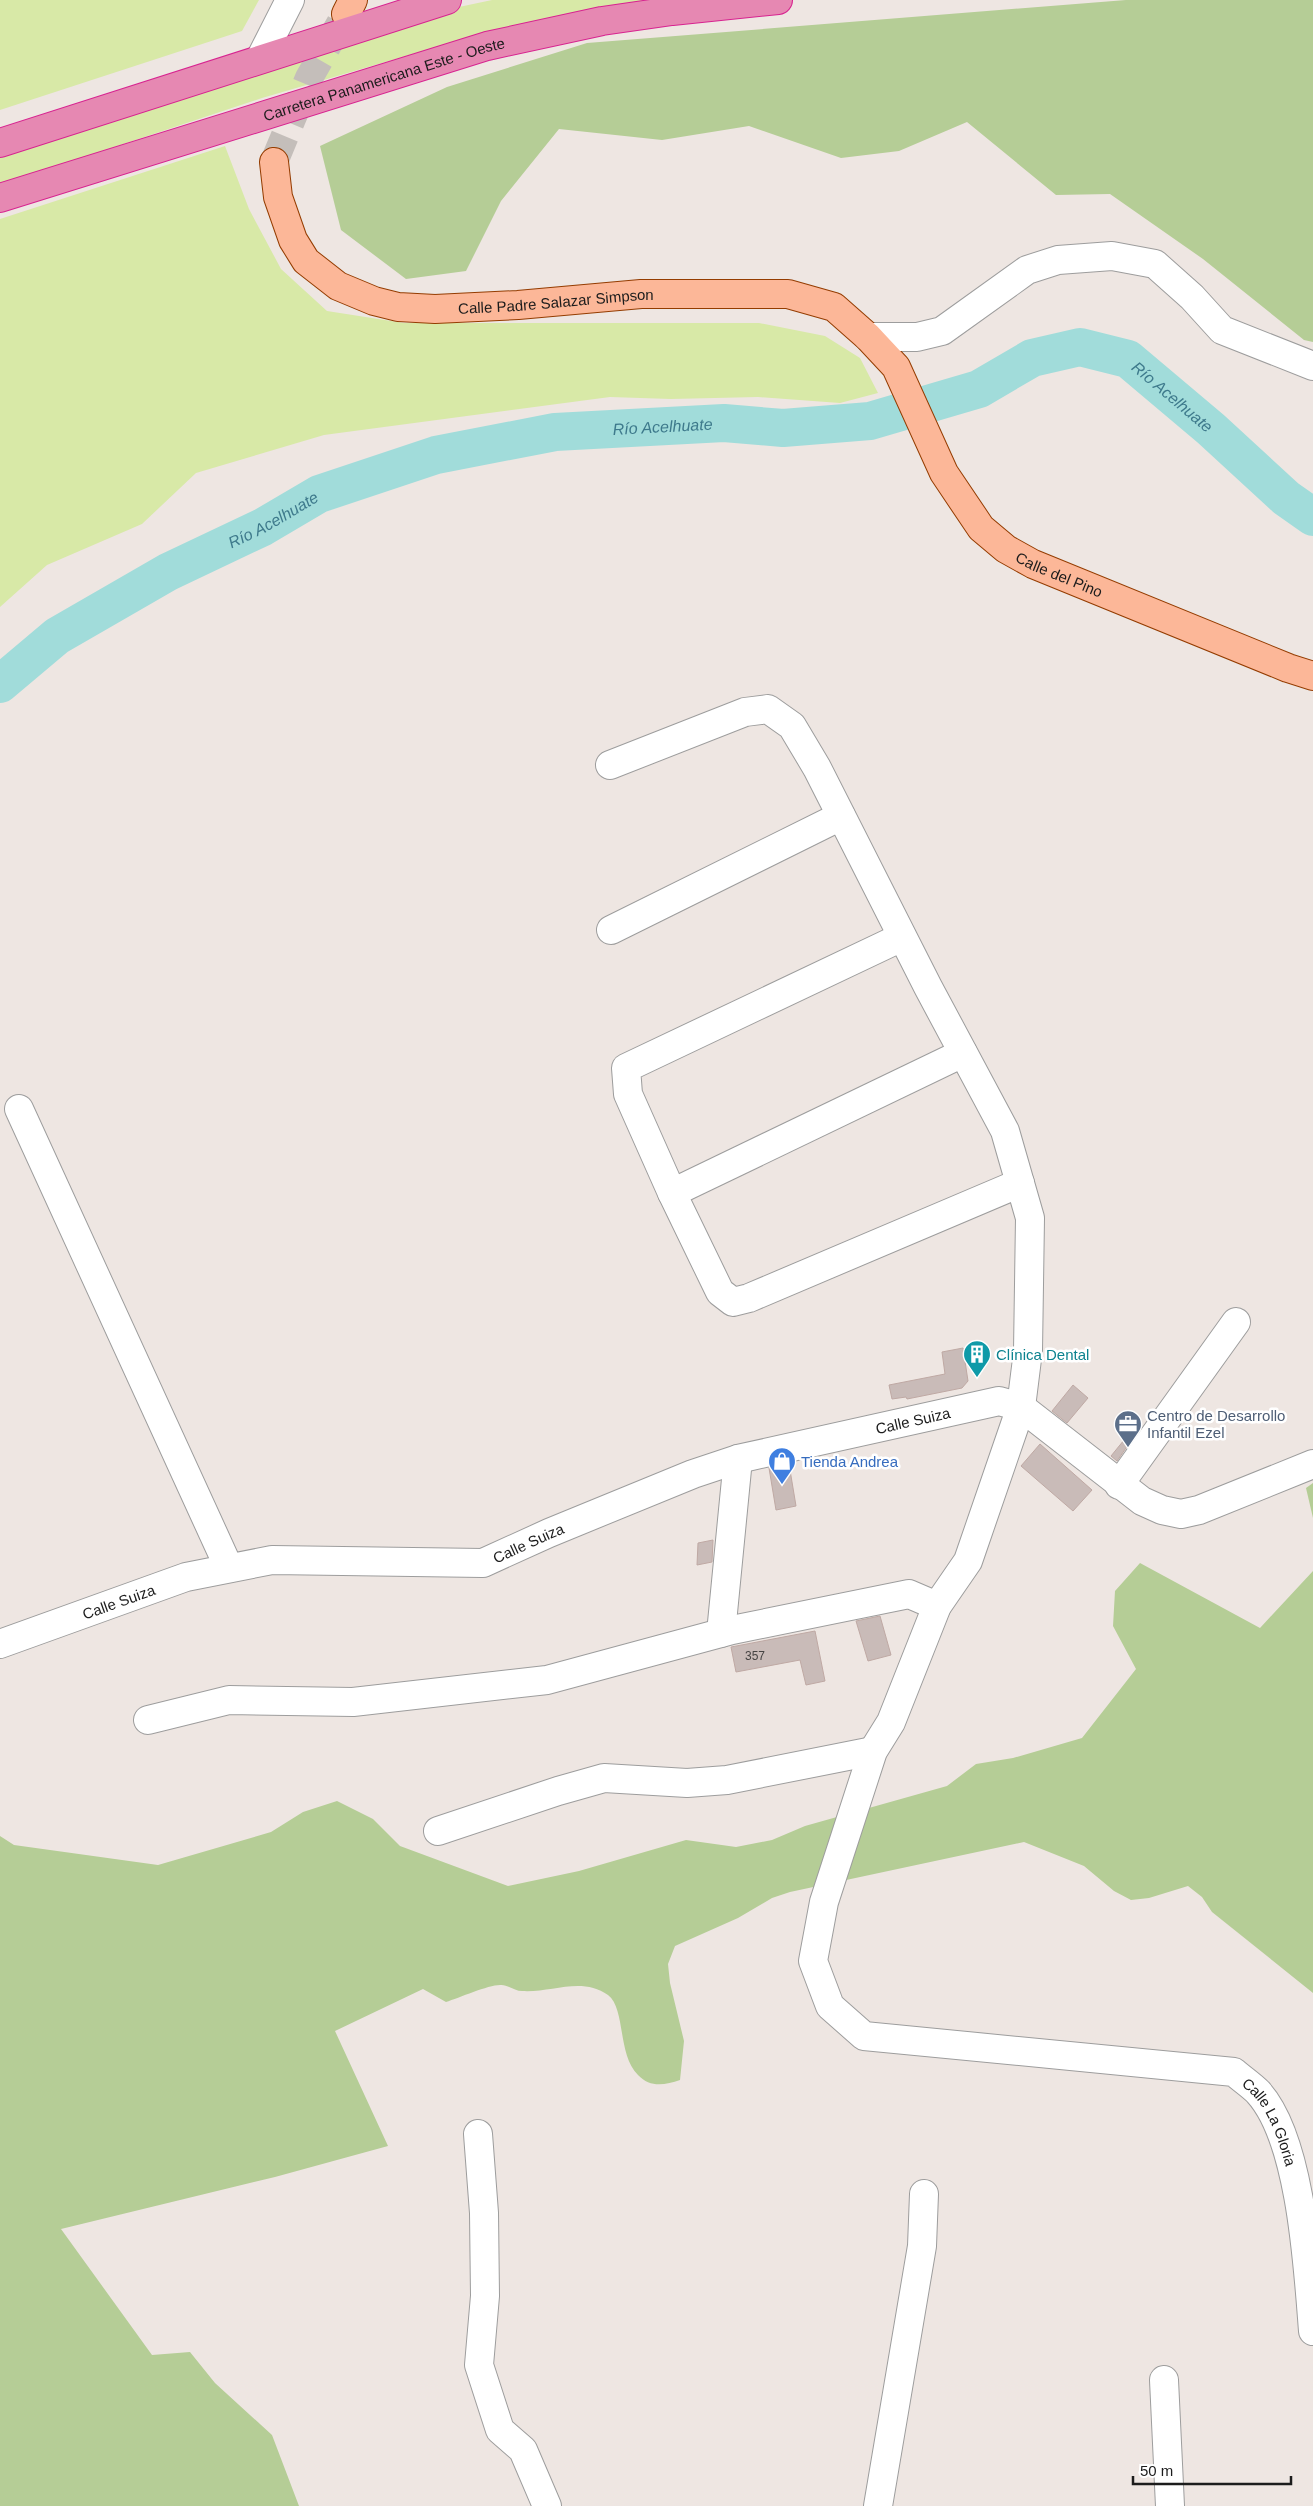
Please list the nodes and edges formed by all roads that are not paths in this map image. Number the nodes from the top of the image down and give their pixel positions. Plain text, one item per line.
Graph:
1 (290, 0) edge
2 (447, 0) edge
3 (778, 0) edge
4 (260, 59) junction
5 (0, 143) edge
6 (274, 162) tunnel mouth
7 (0, 198) edge
8 (868, 337) junction
9 (1313, 366) edge
10 (896, 367) joint
11 (1313, 676) edge
12 (610, 765) dead end
13 (841, 816) junction
14 (611, 930) dead end
15 (902, 937) junction
16 (963, 1053) junction
17 (19, 1109) dead end
18 (1020, 1183) junction
19 (672, 1193) junction
20 (1236, 1322) dead end
21 (1021, 1407) junction
22 (738, 1459) junction
23 (1313, 1464) edge
24 (1119, 1484) junction
25 (230, 1568) junction
26 (938, 1606) junction
27 (721, 1633) junction
28 (0, 1644) edge
29 (148, 1720) dead end
30 (873, 1751) junction
31 (438, 1831) dead end
32 (478, 2134) dead end
33 (924, 2194) dead end
34 (1313, 2331) edge
35 (1164, 2380) dead end
36 (547, 2506) edge
37 (878, 2506) edge
38 (1170, 2506) edge

1 - 4 street
2 - 4 highway
3 - 7 highway, Carretera Panamericana Este - Oeste
4 - 5 highway
6 - 8 main road, Calle Padre Salazar Simpson
8 - 9 street
8 - 10 main road, Calle Padre Salazar Simpson
10 - 11 main road, Calle del Pino
12 - 13 street, Calle La Gloria
13 - 14 street
13 - 15 street, Calle La Gloria
15 - 16 street, Calle La Gloria
15 - 19 street
16 - 18 street, Calle La Gloria
16 - 19 street
17 - 25 street
18 - 19 street
18 - 21 street, Calle La Gloria
20 - 24 street
21 - 22 street, Calle Suiza
21 - 24 street
21 - 26 street, Calle La Gloria
22 - 25 street, Calle Suiza
22 - 27 street
23 - 24 street
25 - 28 street, Calle Suiza
26 - 27 street
26 - 30 street, Calle La Gloria
27 - 29 street
30 - 31 street
30 - 34 street, Calle La Gloria
32 - 36 street
33 - 37 street
35 - 38 street

